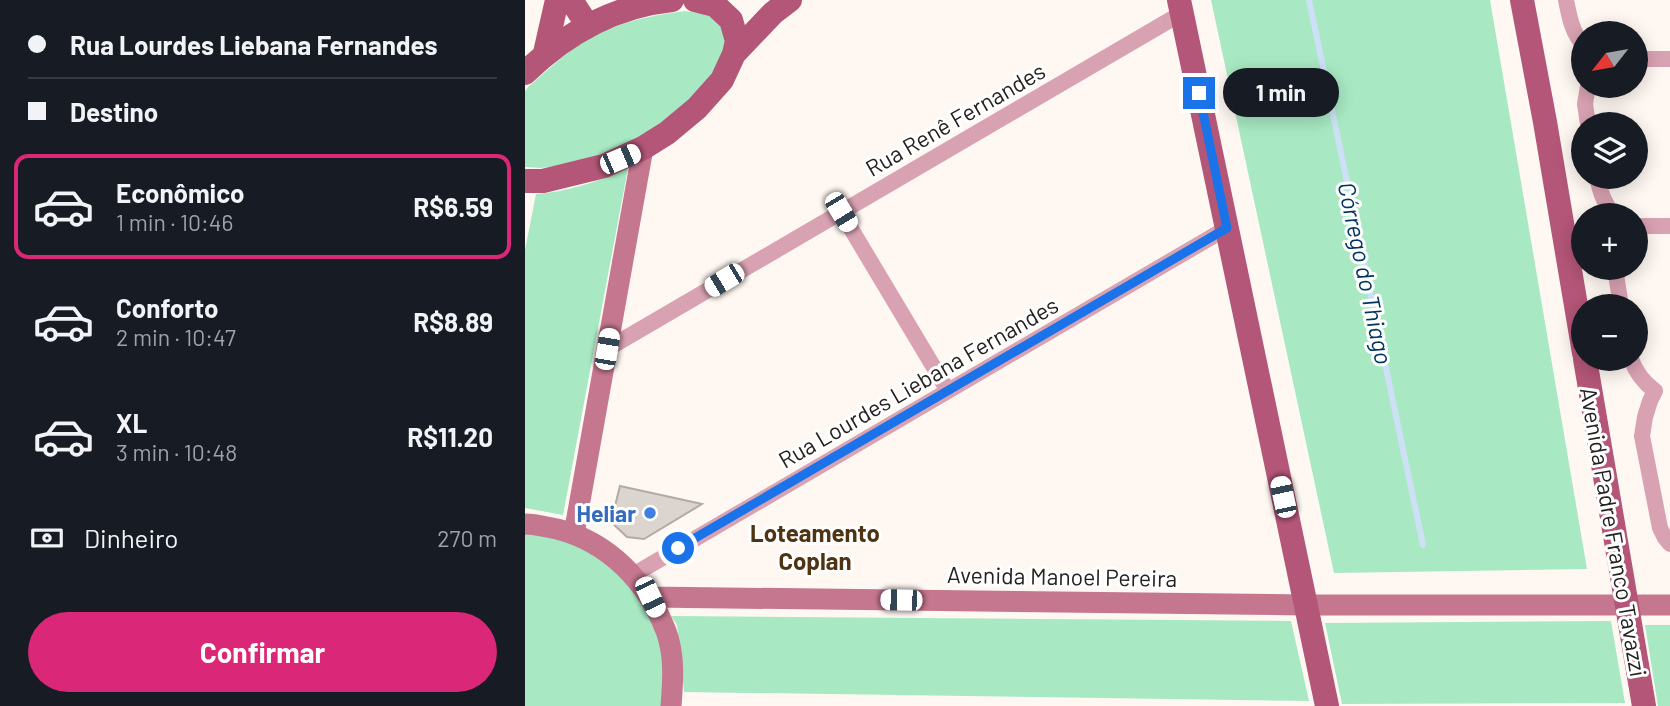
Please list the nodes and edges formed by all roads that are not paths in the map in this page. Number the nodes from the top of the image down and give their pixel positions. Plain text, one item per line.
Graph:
1 (557, 0) edge
2 (571, 0) edge
3 (672, 0) edge
4 (695, 0) edge
5 (790, 0) edge
6 (1522, 0) edge
7 (1566, 0) edge
8 (1180, 6) edge
9 (1571, 22) edge
10 (588, 26) junction
11 (545, 53) junction
12 (734, 54) junction
13 (1649, 59) edge
14 (1670, 59) edge
15 (525, 73) edge
16 (643, 148) junction
17 (525, 183) edge
18 (841, 212) junction
19 (1648, 226) edge
20 (1670, 226) edge
21 (1227, 228) junction
22 (1574, 294) edge
23 (607, 349) junction
24 (1587, 371) edge
25 (1636, 371) edge
26 (948, 391) junction
27 (1663, 391) edge
28 (525, 524) edge
29 (574, 534) junction
30 (1670, 544) edge
31 (633, 575) junction
32 (650, 597) junction
33 (1306, 605) junction
34 (1626, 605) junction
35 (1670, 605) edge
36 (671, 706) edge
37 (1327, 706) edge
38 (1644, 706) edge

1 - 11 main road
2 - 10 main road
3 - 10 main road
4 - 12 main road
5 - 12 main road
6 - 22 main road
7 - 9 street
8 - 18 street, Rua Renê Fernandes
8 - 21 main road
10 - 11 main road
11 - 15 main road
12 - 16 main road
13 - 14 street
16 - 17 main road
16 - 23 street
18 - 23 street, Rua Renê Fernandes
18 - 26 street
19 - 20 street
21 - 26 street, Rua Lourdes Liebana Fernandes
21 - 33 main road
23 - 29 street
24 - 34 main road, Avenida Padre Franco Tavazzi
25 - 27 street
26 - 31 street, Rua Lourdes Liebana Fernandes
27 - 30 street
28 - 29 street
29 - 31 street
31 - 32 street
32 - 33 street, Avenida Manoel Pereira
32 - 36 street
33 - 34 street, Avenida Manoel Pereira
33 - 37 main road
34 - 35 street, Avenida Manoel Pereira
34 - 38 main road, Avenida Padre Franco Tavazzi

